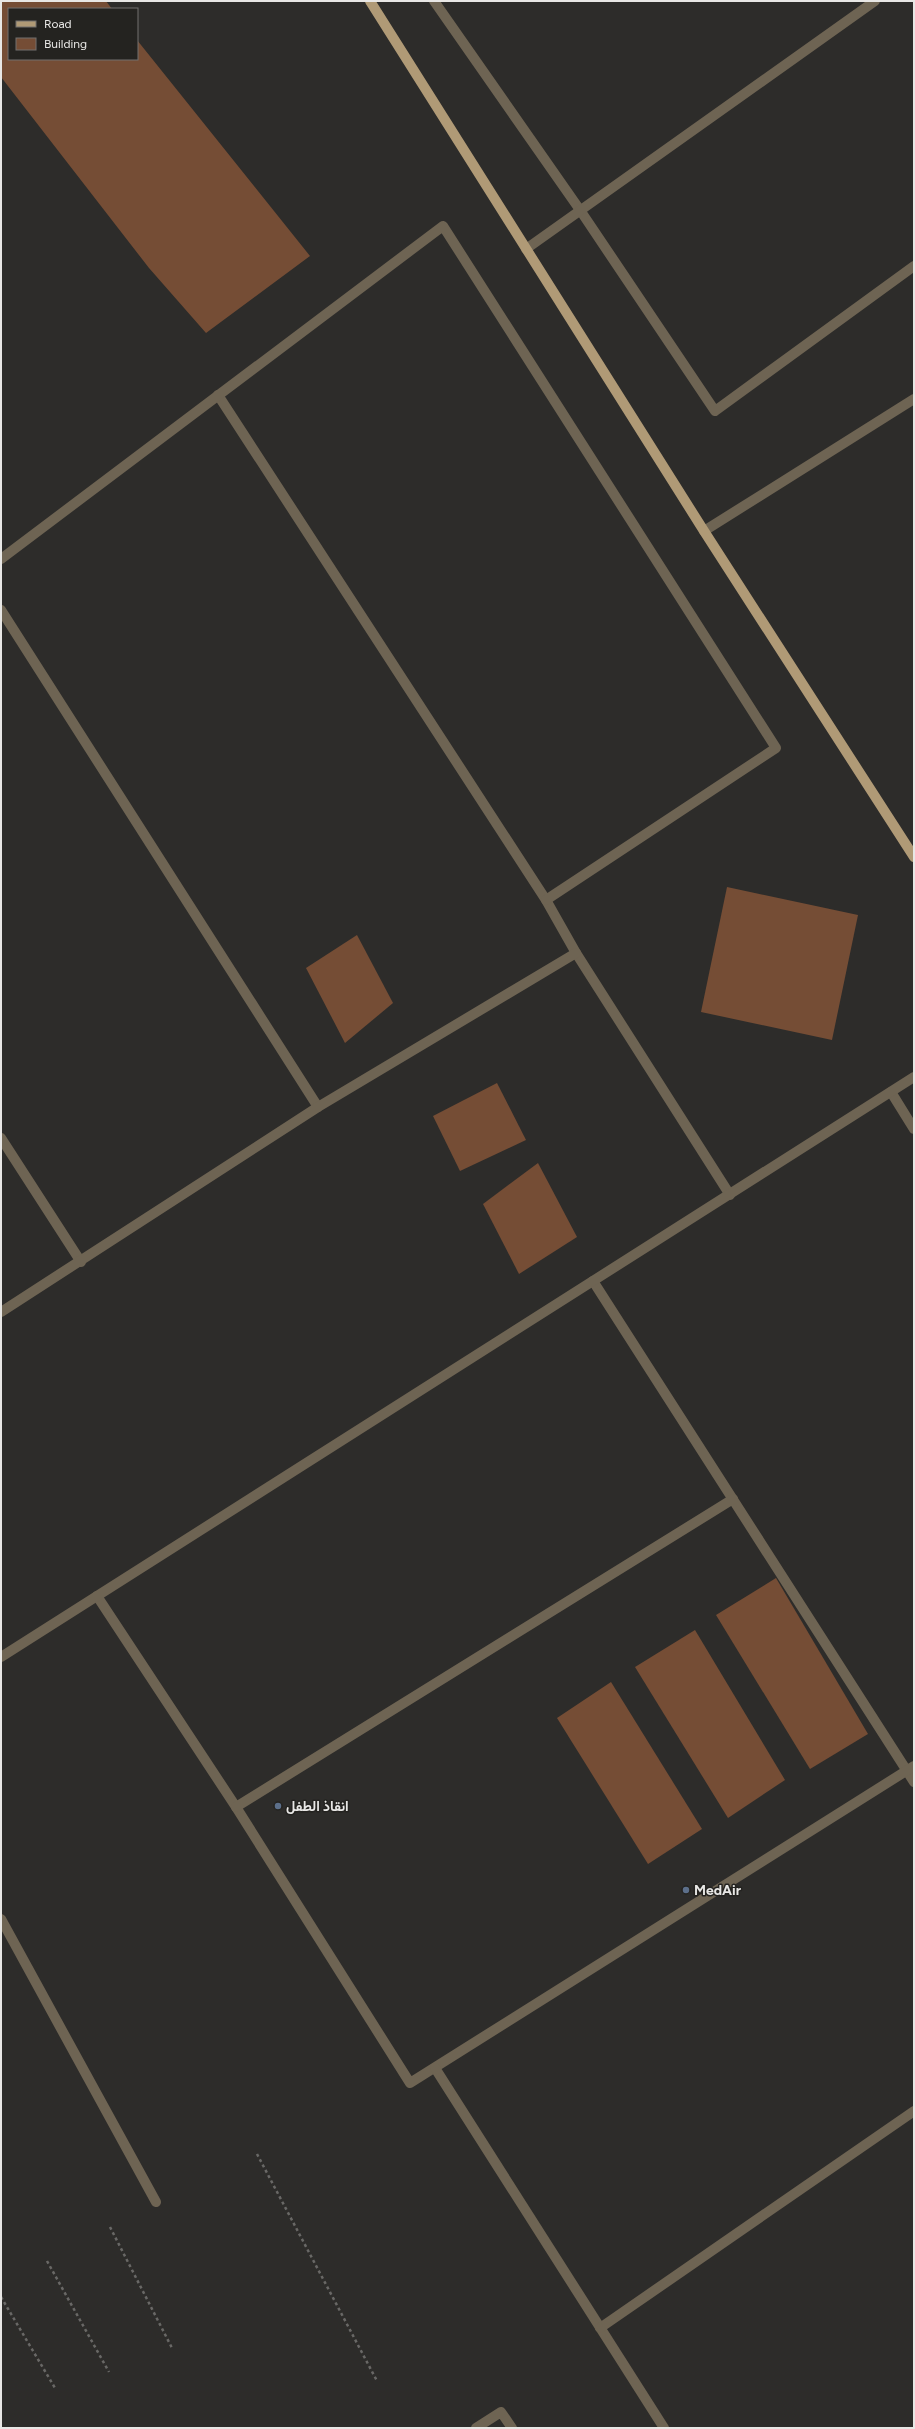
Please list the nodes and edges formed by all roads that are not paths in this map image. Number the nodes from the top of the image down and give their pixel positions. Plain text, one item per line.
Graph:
1 (370, 1) edge
2 (434, 1) edge
3 (875, 1) edge
4 (580, 210) junction
5 (526, 249) junction
6 (914, 266) edge
7 (218, 395) junction
8 (914, 399) edge
9 (704, 531) junction
10 (1, 559) edge
11 (1, 610) edge
12 (914, 857) edge
13 (546, 900) junction
14 (576, 953) junction
15 (914, 1078) edge
16 (891, 1092) junction
17 (318, 1107) junction
18 (914, 1129) edge
19 (1, 1138) edge
20 (730, 1195) junction
21 (81, 1262) junction
22 (593, 1281) junction
23 (1, 1312) edge
24 (733, 1499) junction
25 (97, 1596) junction
26 (1, 1657) edge
27 (910, 1768) edge
28 (914, 1782) edge
29 (236, 1807) junction
30 (1, 1919) edge
31 (435, 2068) junction
32 (914, 2111) edge
33 (156, 2202) dead end
34 (600, 2328) junction
35 (476, 2428) edge
36 (512, 2428) edge
37 (664, 2428) edge

1 - 5 main road
2 - 4 street
3 - 4 street
4 - 5 street
4 - 6 street
5 - 9 main road
7 - 10 street
7 - 13 street
7 - 13 street
8 - 9 street
9 - 12 main road
11 - 17 street
13 - 14 street
14 - 17 street
14 - 20 street
15 - 16 street
16 - 18 street
16 - 20 street
17 - 21 street
19 - 21 street
20 - 22 street
21 - 23 street
22 - 24 street
22 - 25 street
24 - 27 street
24 - 29 street
25 - 26 street
25 - 29 street
27 - 28 street
27 - 31 street
29 - 31 street
30 - 33 street
31 - 34 street
32 - 34 street
34 - 37 street
35 - 36 street

